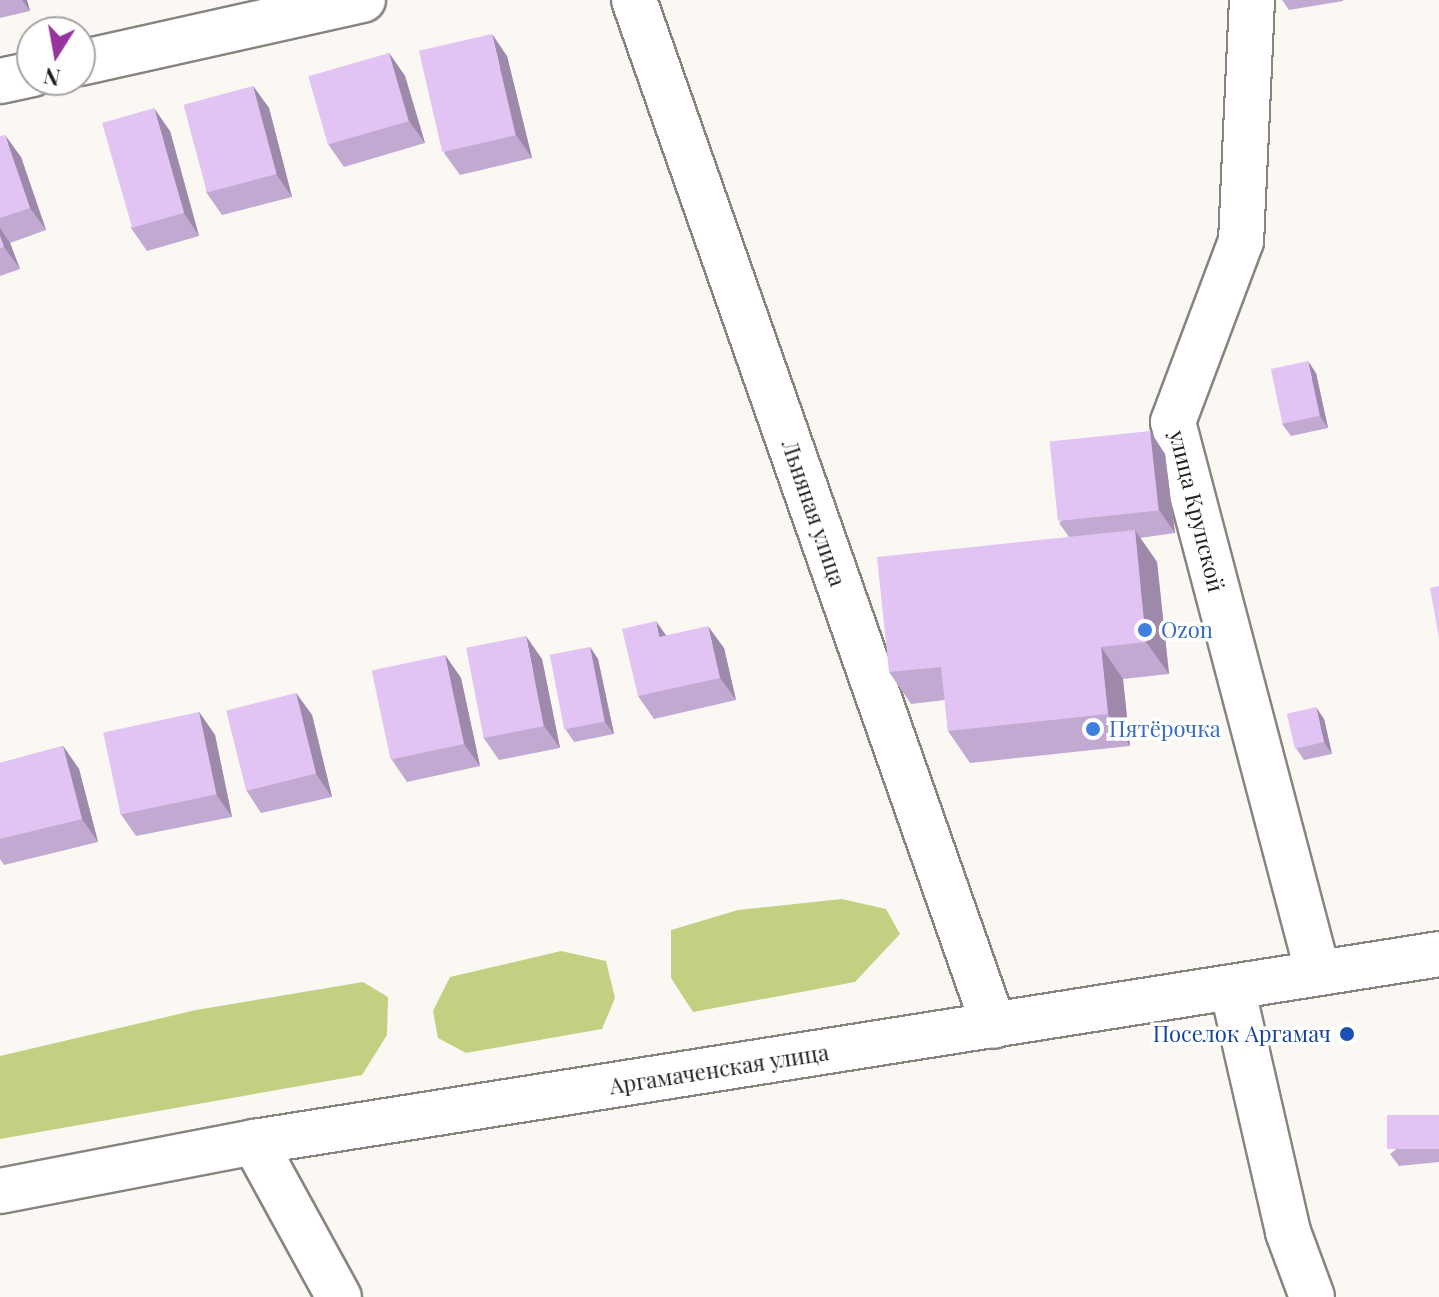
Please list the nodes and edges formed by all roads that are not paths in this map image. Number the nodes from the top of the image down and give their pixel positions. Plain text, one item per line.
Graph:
1 (363, 0) edge
2 (634, 0) edge
3 (1252, 0) edge
4 (96, 59) edge
5 (1439, 954) edge
6 (1318, 973) junction
7 (1232, 987) junction
8 (994, 1026) junction
9 (254, 1142) junction
10 (0, 1191) edge
11 (339, 1297) edge
12 (1312, 1297) edge

1 - 4 street
2 - 8 street, Льняная улица
3 - 6 street, улица Крупской
5 - 6 street, Аргамаченская улица
6 - 7 street, Аргамаченская улица
7 - 8 street, Аргамаченская улица
7 - 12 street
8 - 9 street, Аргамаченская улица
9 - 10 street, Аргамаченская улица
9 - 11 street

